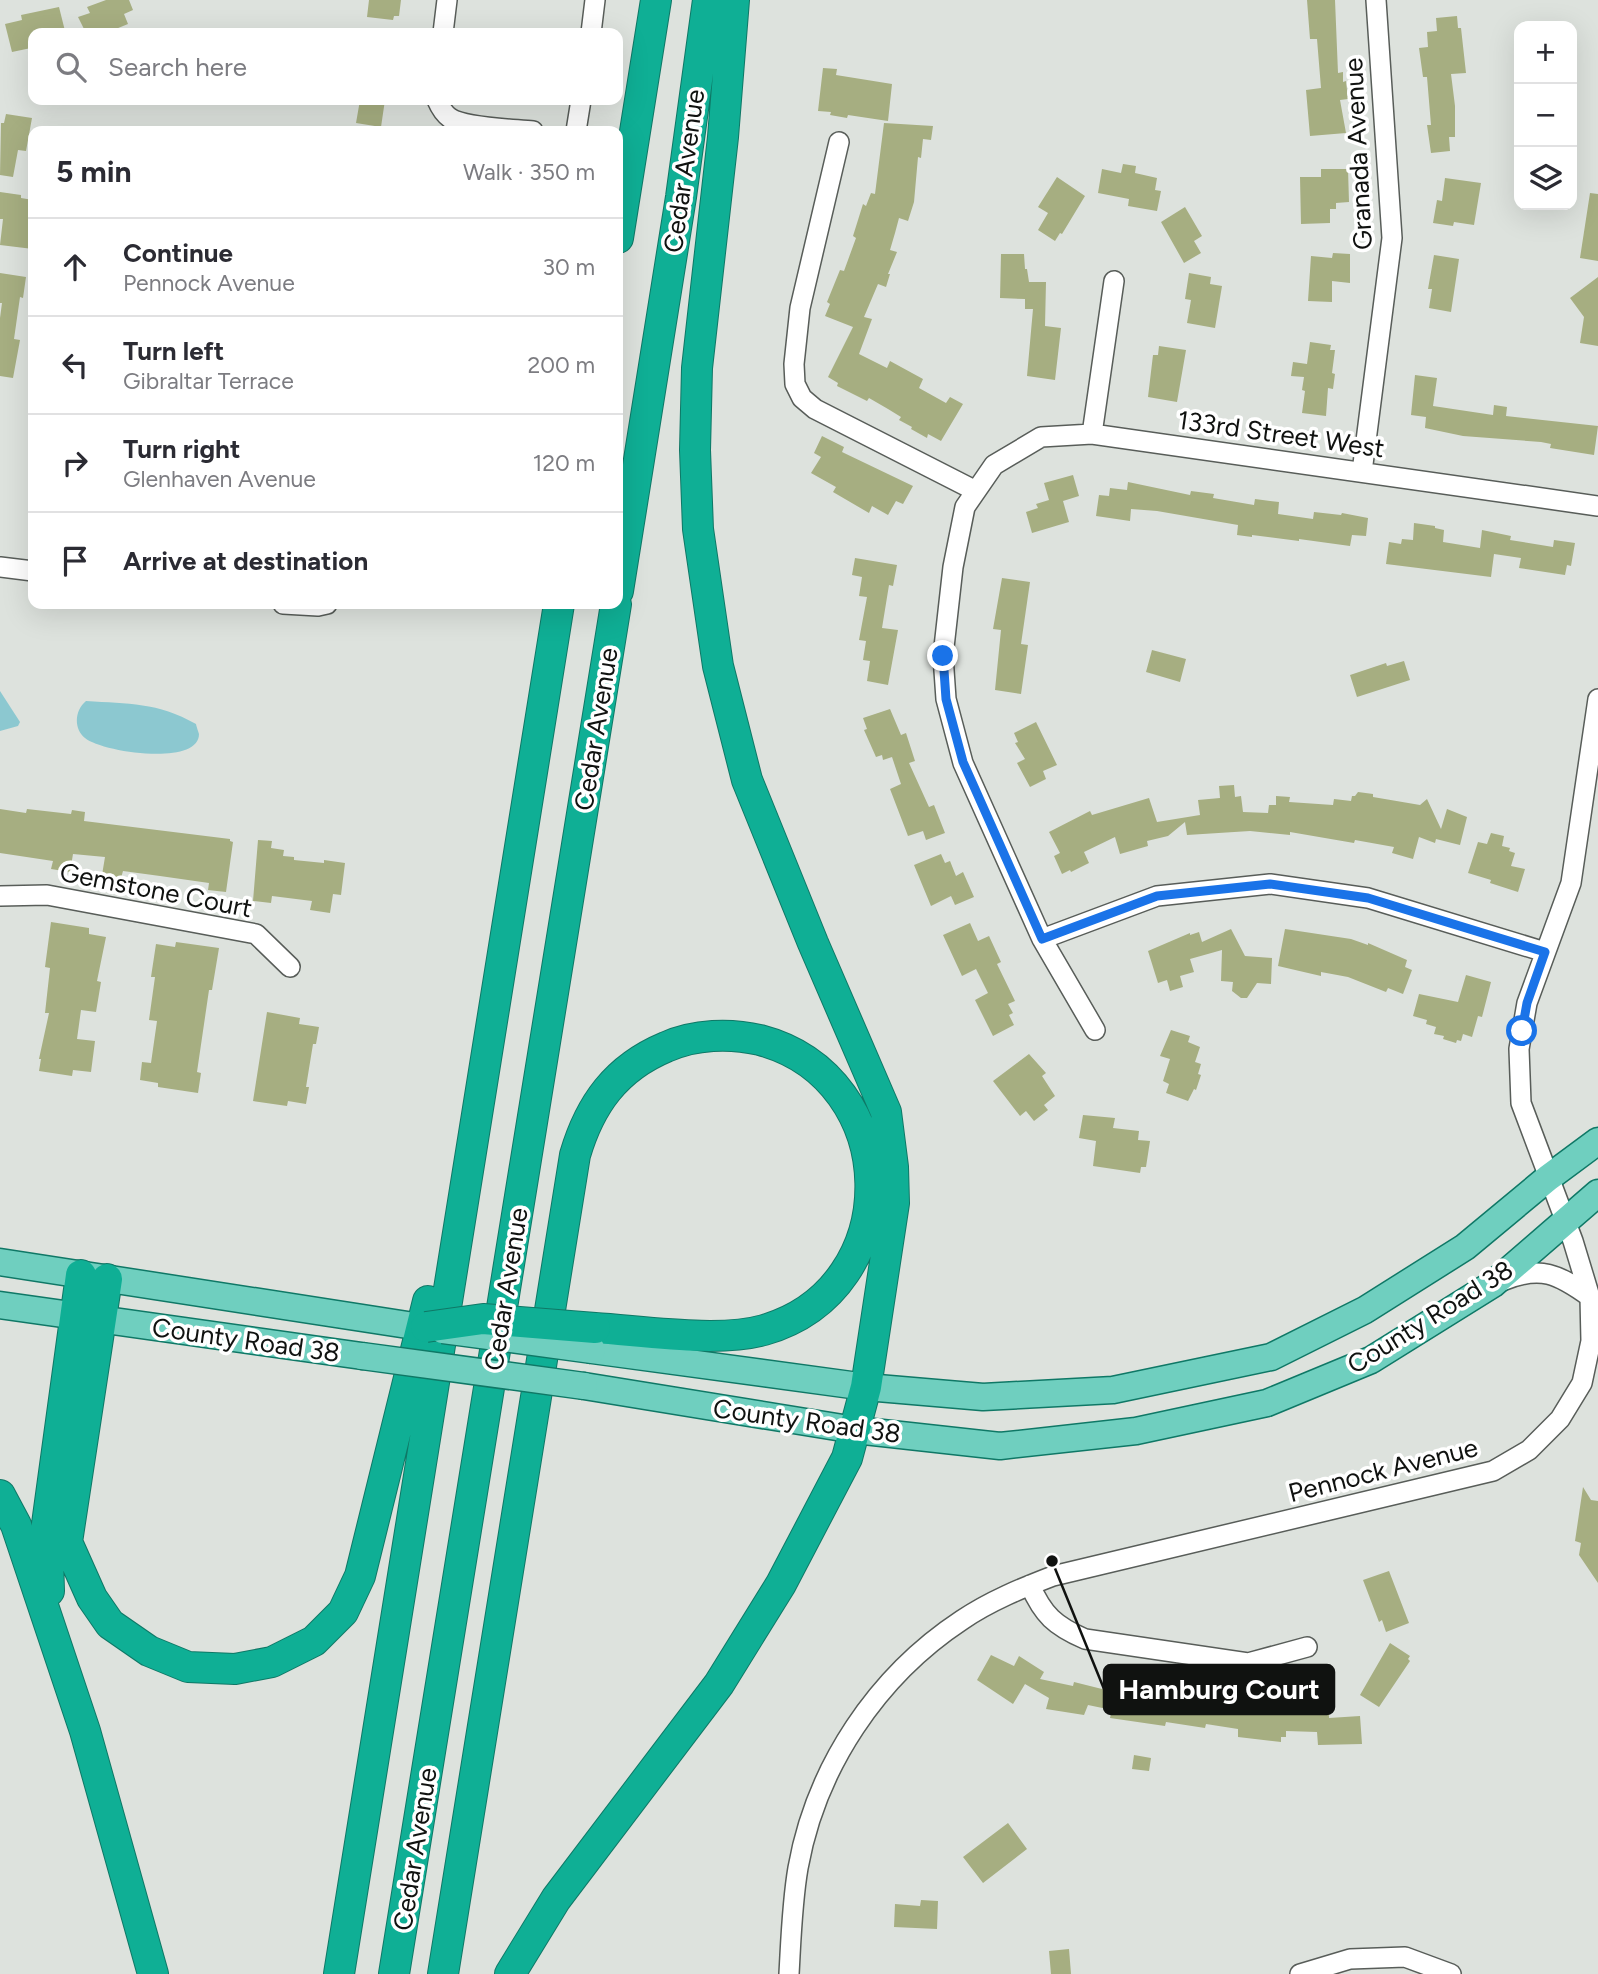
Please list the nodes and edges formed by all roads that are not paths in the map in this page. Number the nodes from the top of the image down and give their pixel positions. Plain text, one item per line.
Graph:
1 (447, 0) edge
2 (596, 0) edge
3 (656, 0) edge
4 (708, 0) edge
5 (734, 0) edge
6 (1376, 0) edge
7 (444, 28) edge
8 (592, 28) edge
9 (439, 105) edge
10 (580, 105) edge
11 (489, 126) edge
12 (577, 126) edge
13 (839, 142) dead end
14 (623, 207) edge
15 (1114, 281) dead end
16 (1093, 434) junction
17 (1362, 472) junction
18 (976, 491) junction
19 (1598, 506) edge
20 (623, 560) edge
21 (0, 567) edge
22 (28, 570) edge
23 (558, 609) edge
24 (615, 609) edge
25 (1598, 699) edge
26 (0, 896) edge
27 (1042, 939) junction
28 (1545, 952) junction
29 (290, 967) dead end
30 (1095, 1030) dead end
31 (485, 1069) junction
32 (1598, 1141) edge
33 (1548, 1178) junction
34 (1598, 1193) edge
35 (1564, 1223) junction
36 (0, 1262) edge
37 (94, 1277) junction
38 (1493, 1284) junction
39 (1590, 1297) junction
40 (0, 1305) edge
41 (88, 1317) junction
42 (426, 1327) joint
43 (594, 1339) junction
44 (866, 1387) junction
45 (855, 1430) junction
46 (0, 1495) edge
47 (1030, 1585) junction
48 (50, 1626) junction
49 (1307, 1647) dead end
50 (153, 1974) edge
51 (339, 1974) edge
52 (394, 1974) edge
53 (443, 1974) edge
54 (510, 1974) edge
55 (789, 1974) edge
56 (1300, 1974) edge
57 (1451, 1974) edge

1 - 7 street
2 - 8 street
3 - 14 highway, Cedar Avenue
4 - 20 highway, Cedar Avenue
5 - 44 highway
6 - 17 street, Granada Avenue
9 - 11 street
10 - 12 street
13 - 18 street
15 - 16 street
16 - 17 street, 133rd Street West
16 - 18 street, 133rd Street West
17 - 19 street, 133rd Street West
18 - 27 street, 133rd Street West
21 - 22 street
23 - 31 highway
24 - 52 highway, Cedar Avenue
25 - 28 street, Pennock Avenue
26 - 29 street, Gemstone Court
27 - 28 street
27 - 30 street, 133rd Street West
28 - 33 street, Pennock Avenue
31 - 41 highway
31 - 51 highway
32 - 33 main road, County Road 38
33 - 35 street, Pennock Avenue
33 - 44 main road, County Road 38
34 - 35 main road, County Road 38
35 - 38 main road, County Road 38
35 - 39 street, Pennock Avenue
36 - 37 main road, County Road 38
37 - 41 highway
37 - 42 main road, County Road 38
38 - 39 street
38 - 45 main road, County Road 38
39 - 47 street, Pennock Avenue
40 - 41 main road, County Road 38
41 - 45 main road, County Road 38, bridge
41 - 48 highway
42 - 43 highway, bridge
43 - 44 main road, County Road 38
43 - 53 highway
44 - 45 highway
45 - 54 highway
46 - 48 highway
47 - 49 street
47 - 55 street, Pennock Avenue
48 - 50 highway
56 - 57 street

